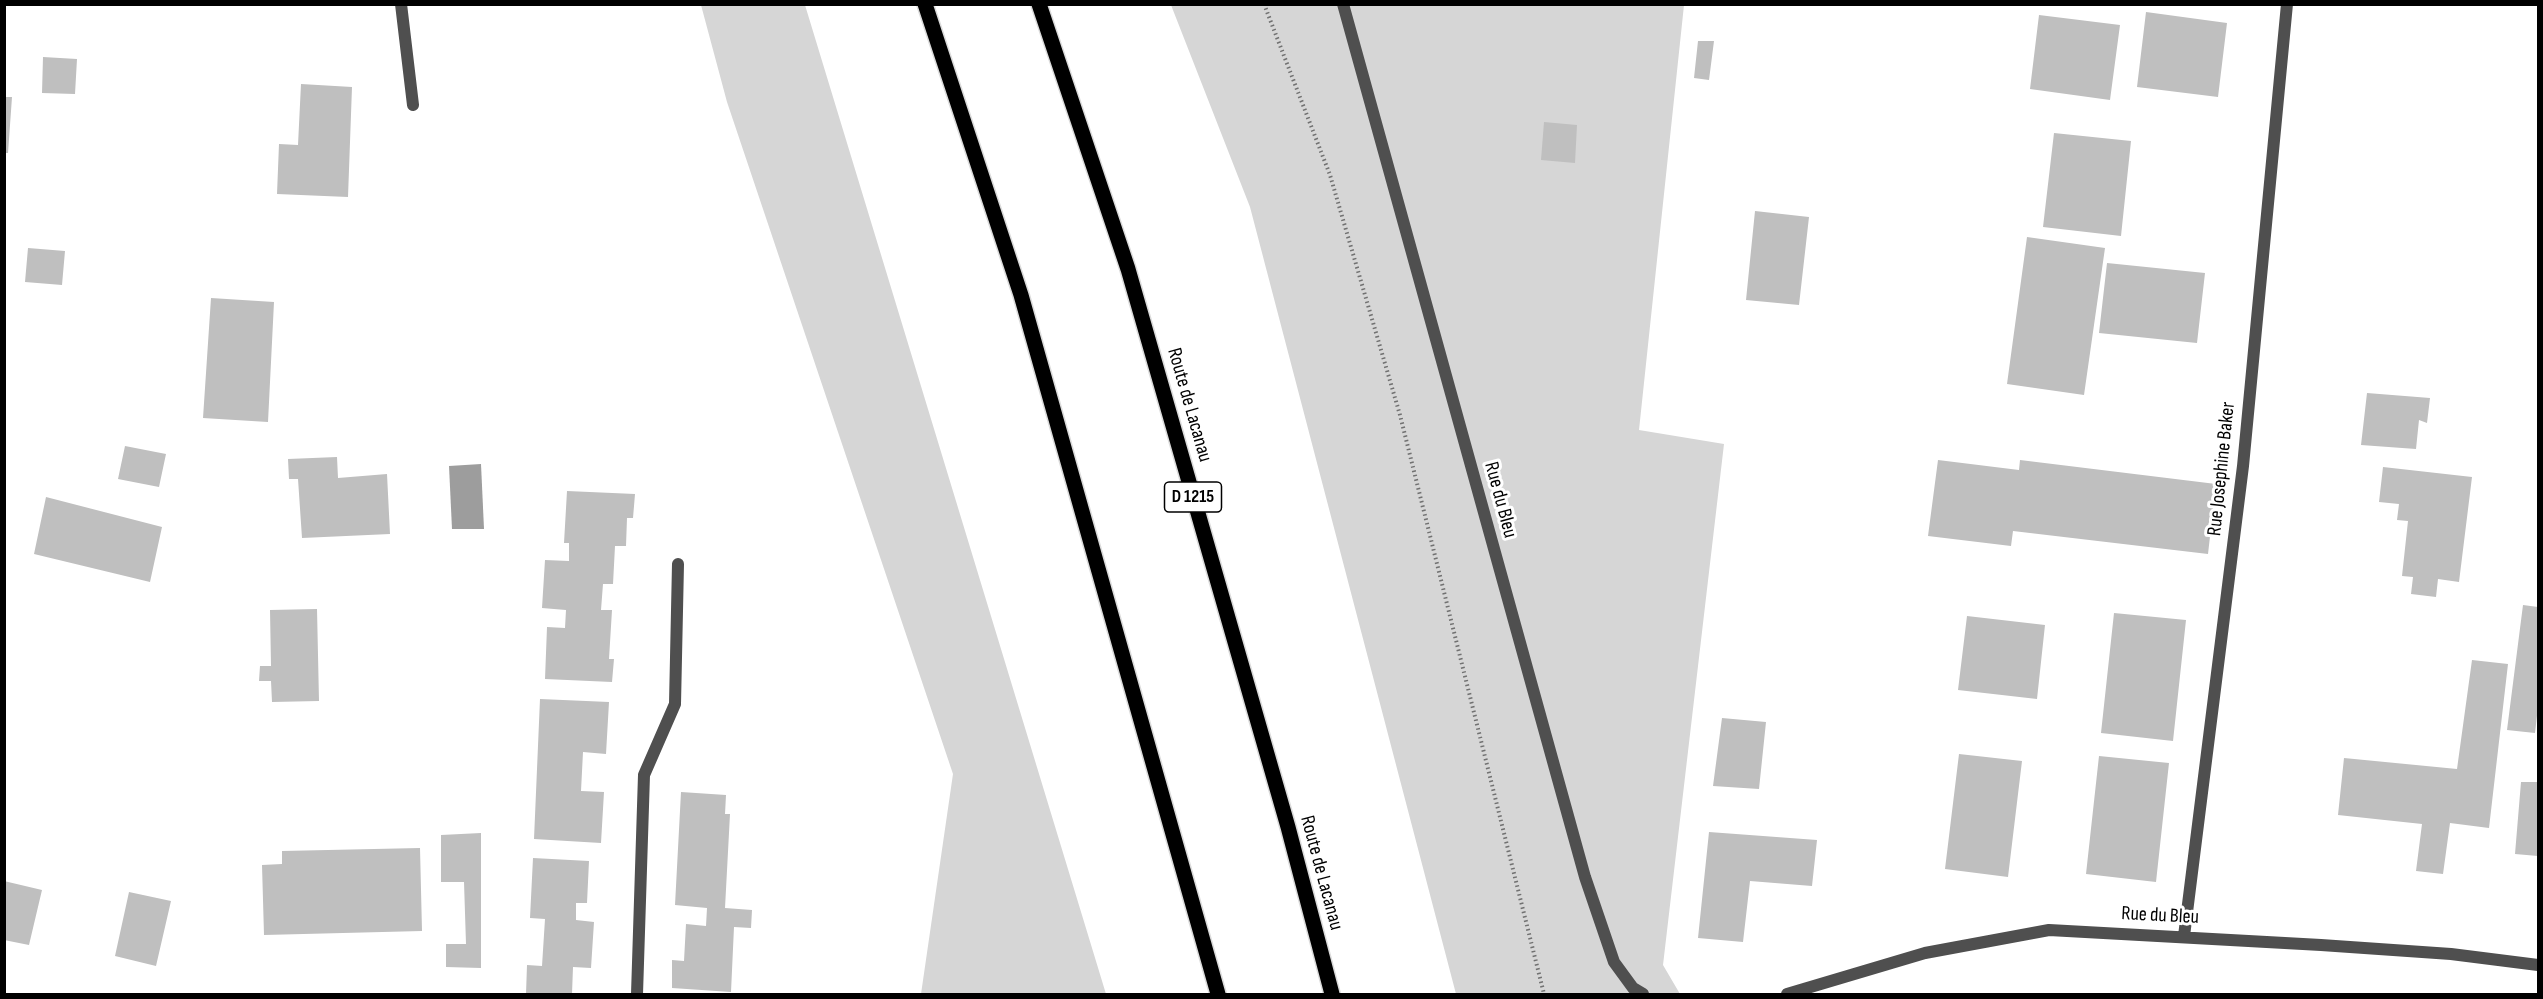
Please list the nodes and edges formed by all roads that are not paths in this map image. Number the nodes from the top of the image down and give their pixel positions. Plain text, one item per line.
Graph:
1 (401, 4) edge
2 (926, 4) edge
3 (1039, 4) edge
4 (1342, 4) edge
5 (2287, 4) edge
6 (413, 105) dead end
7 (678, 564) dead end
8 (2184, 936) junction
9 (2538, 965) edge
10 (637, 994) edge
11 (1218, 994) edge
12 (1332, 994) edge
13 (1643, 994) edge
14 (1787, 994) edge

1 - 6 street
2 - 11 main road
3 - 12 main road, Route de Lacanau / D 1215
4 - 13 street, Rue du Bleu
5 - 8 street, Rue Josephine Baker
7 - 10 street
8 - 9 street, Rue du Bleu
8 - 14 street, Rue du Bleu

